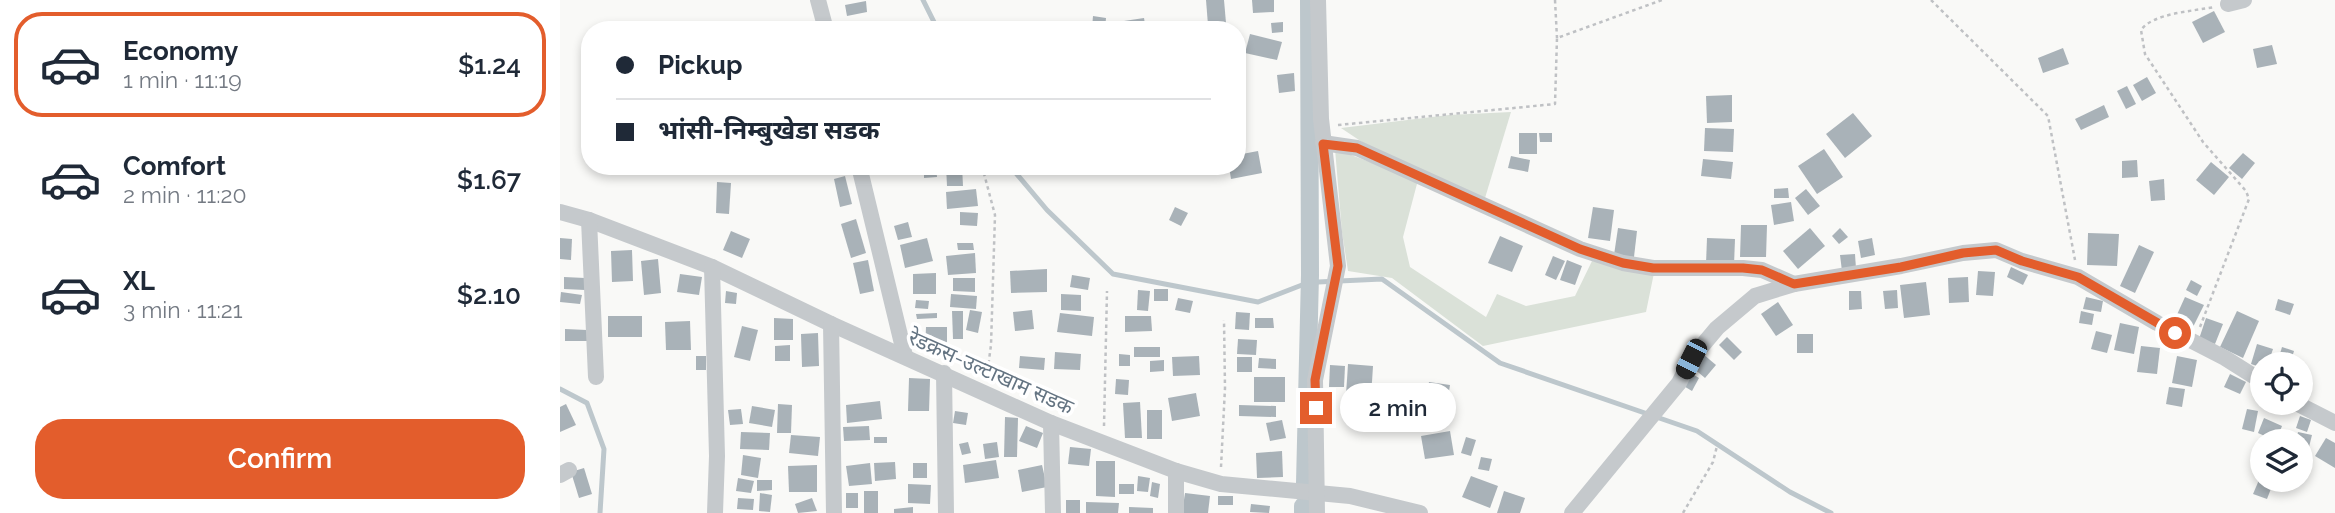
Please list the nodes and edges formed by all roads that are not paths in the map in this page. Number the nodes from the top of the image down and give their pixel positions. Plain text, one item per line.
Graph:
1 (818, 0) edge
2 (1318, 0) edge
3 (824, 21) edge
4 (1323, 144) junction
5 (861, 175) edge
6 (560, 212) edge
7 (589, 220) junction
8 (712, 267) junction
9 (1794, 284) junction
10 (831, 324) junction
11 (905, 356) junction
12 (944, 373) junction
13 (2250, 374) edge
14 (596, 377) dead end
15 (2313, 412) edge
16 (1051, 423) junction
17 (2335, 423) edge
18 (1176, 471) junction
19 (1317, 492) junction
20 (715, 513) edge
21 (834, 513) edge
22 (946, 513) edge
23 (1053, 513) edge
24 (1176, 513) edge
25 (1317, 513) edge
26 (1420, 513) edge
27 (1572, 513) edge

1 - 3 street
2 - 4 street
4 - 9 street
4 - 19 street
5 - 11 street
6 - 7 street, रेडक्रस-उल्टाखाम सडक
7 - 8 street, रेडक्रस-उल्टाखाम सडक
7 - 14 street
8 - 10 street, रेडक्रस-उल्टाखाम सडक
8 - 20 street
9 - 13 street
9 - 27 street
10 - 11 street, रेडक्रस-उल्टाखाम सडक
10 - 21 street
11 - 12 street, रेडक्रस-उल्टाखाम सडक
12 - 16 street, रेडक्रस-उल्टाखाम सडक
12 - 22 street
15 - 17 street
16 - 18 street, रेडक्रस-उल्टाखाम सडक
16 - 23 street
18 - 19 street, रेडक्रस-उल्टाखाम सडक
18 - 24 street
19 - 25 street
19 - 26 street, रेडक्रस-उल्टाखाम सडक

